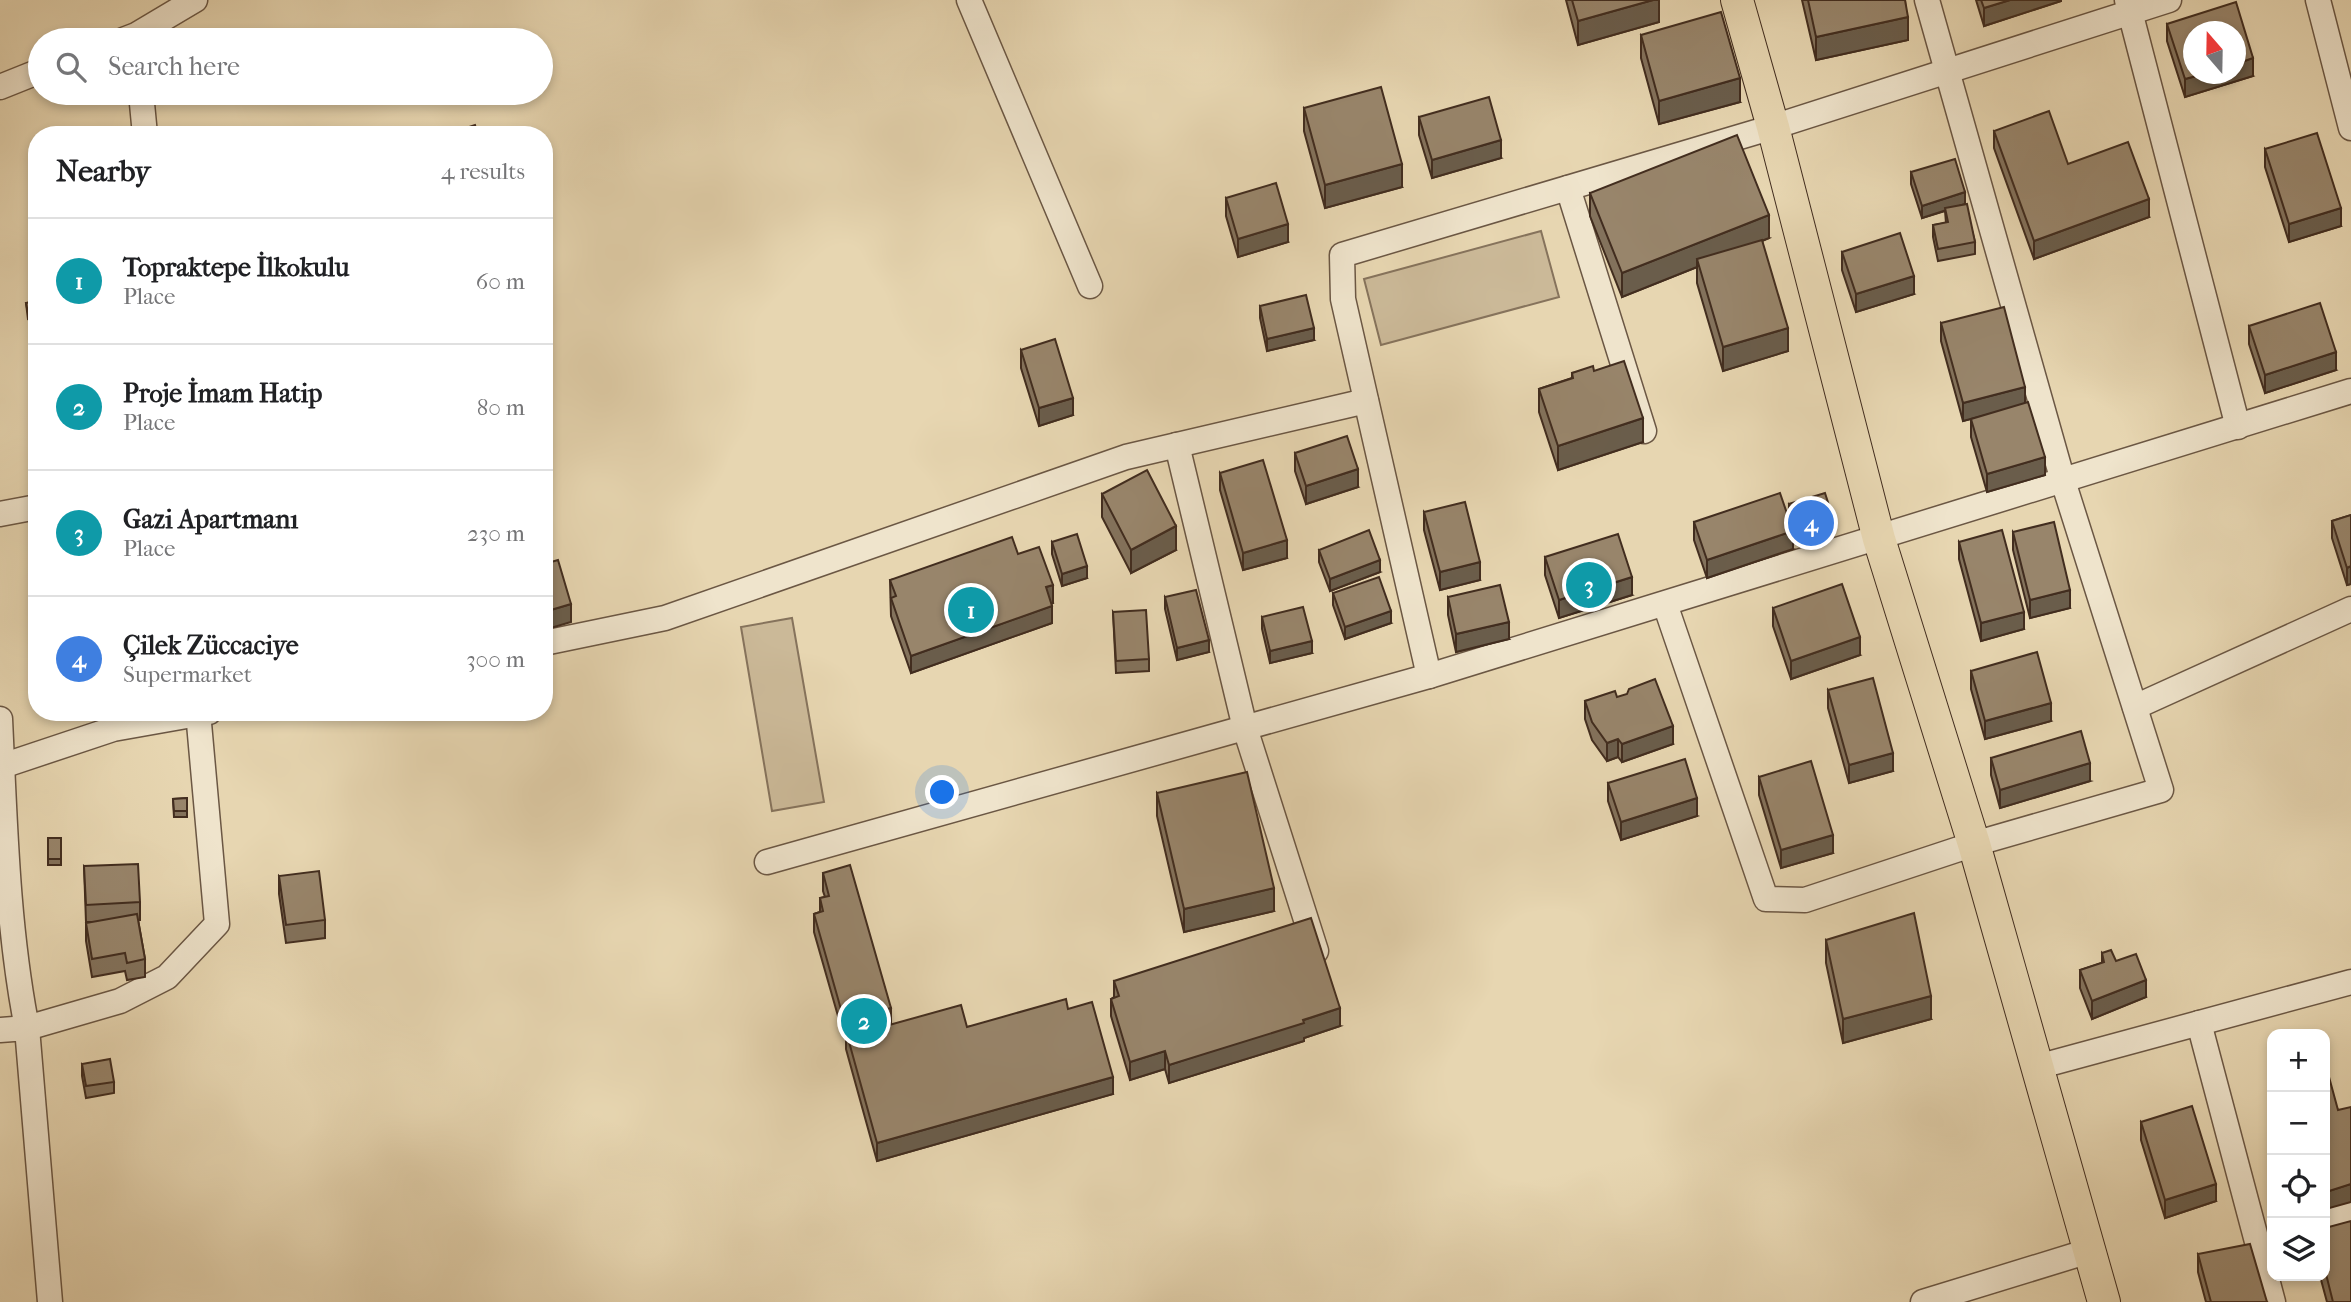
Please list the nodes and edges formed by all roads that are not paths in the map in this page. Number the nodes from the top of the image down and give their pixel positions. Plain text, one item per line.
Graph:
1 (195, 0) edge
2 (969, 0) edge
3 (1737, 0) edge
4 (1927, 0) edge
5 (2169, 0) edge
6 (2318, 0) edge
7 (2129, 6) edge
8 (150, 28) edge
9 (1948, 71) junction
10 (28, 76) edge
11 (0, 87) edge
12 (142, 105) edge
13 (144, 126) edge
14 (1773, 127) junction
15 (2351, 128) edge
16 (1568, 188) junction
17 (1090, 286) dead end
18 (2351, 391) edge
19 (1366, 401) junction
20 (2238, 427) junction
21 (1644, 431) edge
22 (1177, 445) junction
23 (2063, 481) junction
24 (28, 509) edge
25 (0, 514) edge
26 (1879, 539) junction
27 (1665, 604) junction
28 (2351, 609) edge
29 (553, 641) edge
30 (1429, 676) junction
31 (2135, 707) junction
32 (0, 719) edge
33 (158, 721) edge
34 (203, 721) edge
35 (1245, 728) junction
36 (2, 766) junction
37 (1974, 844) junction
38 (767, 862) dead end
39 (1325, 979) edge
40 (2351, 982) edge
41 (2199, 1023) junction
42 (27, 1028) junction
43 (0, 1030) edge
44 (2036, 1067) junction
45 (2351, 1214) edge
46 (2330, 1219) edge
47 (2264, 1235) edge
48 (2089, 1251) junction
49 (50, 1302) edge
50 (1923, 1302) edge
51 (2104, 1302) edge
52 (2273, 1302) edge

1 - 8 street
2 - 17 street
3 - 14 main road
4 - 9 street
5 - 7 street
6 - 15 street
7 - 9 street
7 - 20 street
9 - 14 street
9 - 23 street
10 - 11 street
12 - 13 street
14 - 16 street
14 - 26 main road
16 - 19 street
16 - 21 street
18 - 20 street
19 - 22 street
19 - 30 street
20 - 23 street
22 - 29 street
22 - 35 street
23 - 26 street
23 - 31 street
24 - 25 street
26 - 27 street
26 - 37 main road
27 - 30 street
27 - 37 street
28 - 31 street
30 - 35 street
31 - 37 street
32 - 36 street
33 - 36 street
34 - 42 street
35 - 38 street
35 - 39 street
36 - 42 street
37 - 44 main road
40 - 41 street
41 - 44 street
41 - 47 street
42 - 43 street
42 - 49 street
44 - 48 main road
45 - 46 street
47 - 52 street
48 - 50 street
48 - 51 main road

